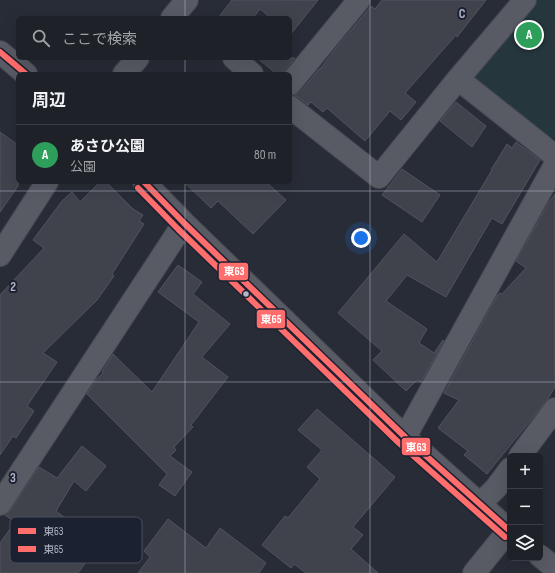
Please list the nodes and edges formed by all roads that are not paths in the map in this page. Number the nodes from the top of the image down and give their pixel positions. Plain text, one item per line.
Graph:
1 (359, 0) edge
2 (525, 0) edge
3 (0, 52) edge
4 (136, 60) edge
5 (236, 60) edge
6 (24, 72) edge
7 (126, 72) edge
8 (250, 72) edge
9 (458, 79) junction
10 (292, 82) edge
11 (292, 109) edge
12 (555, 156) edge
13 (555, 164) edge
14 (46, 184) edge
15 (146, 184) edge
16 (184, 223) junction
17 (0, 255) edge
18 (555, 409) edge
19 (405, 437) junction
20 (522, 453) edge
21 (507, 473) edge
22 (0, 504) edge
23 (480, 504) junction
24 (507, 529) edge
25 (507, 533) edge
26 (543, 558) edge
27 (555, 568) edge
28 (474, 573) edge

1 - 10 street
2 - 9 street
3 - 6 street
4 - 7 street
5 - 8 street
9 - 11 street
9 - 12 street
13 - 19 street
14 - 17 street
15 - 16 street
16 - 19 street
16 - 22 street
18 - 20 street
19 - 23 street
21 - 23 street
23 - 24 street
25 - 28 street
26 - 27 street

